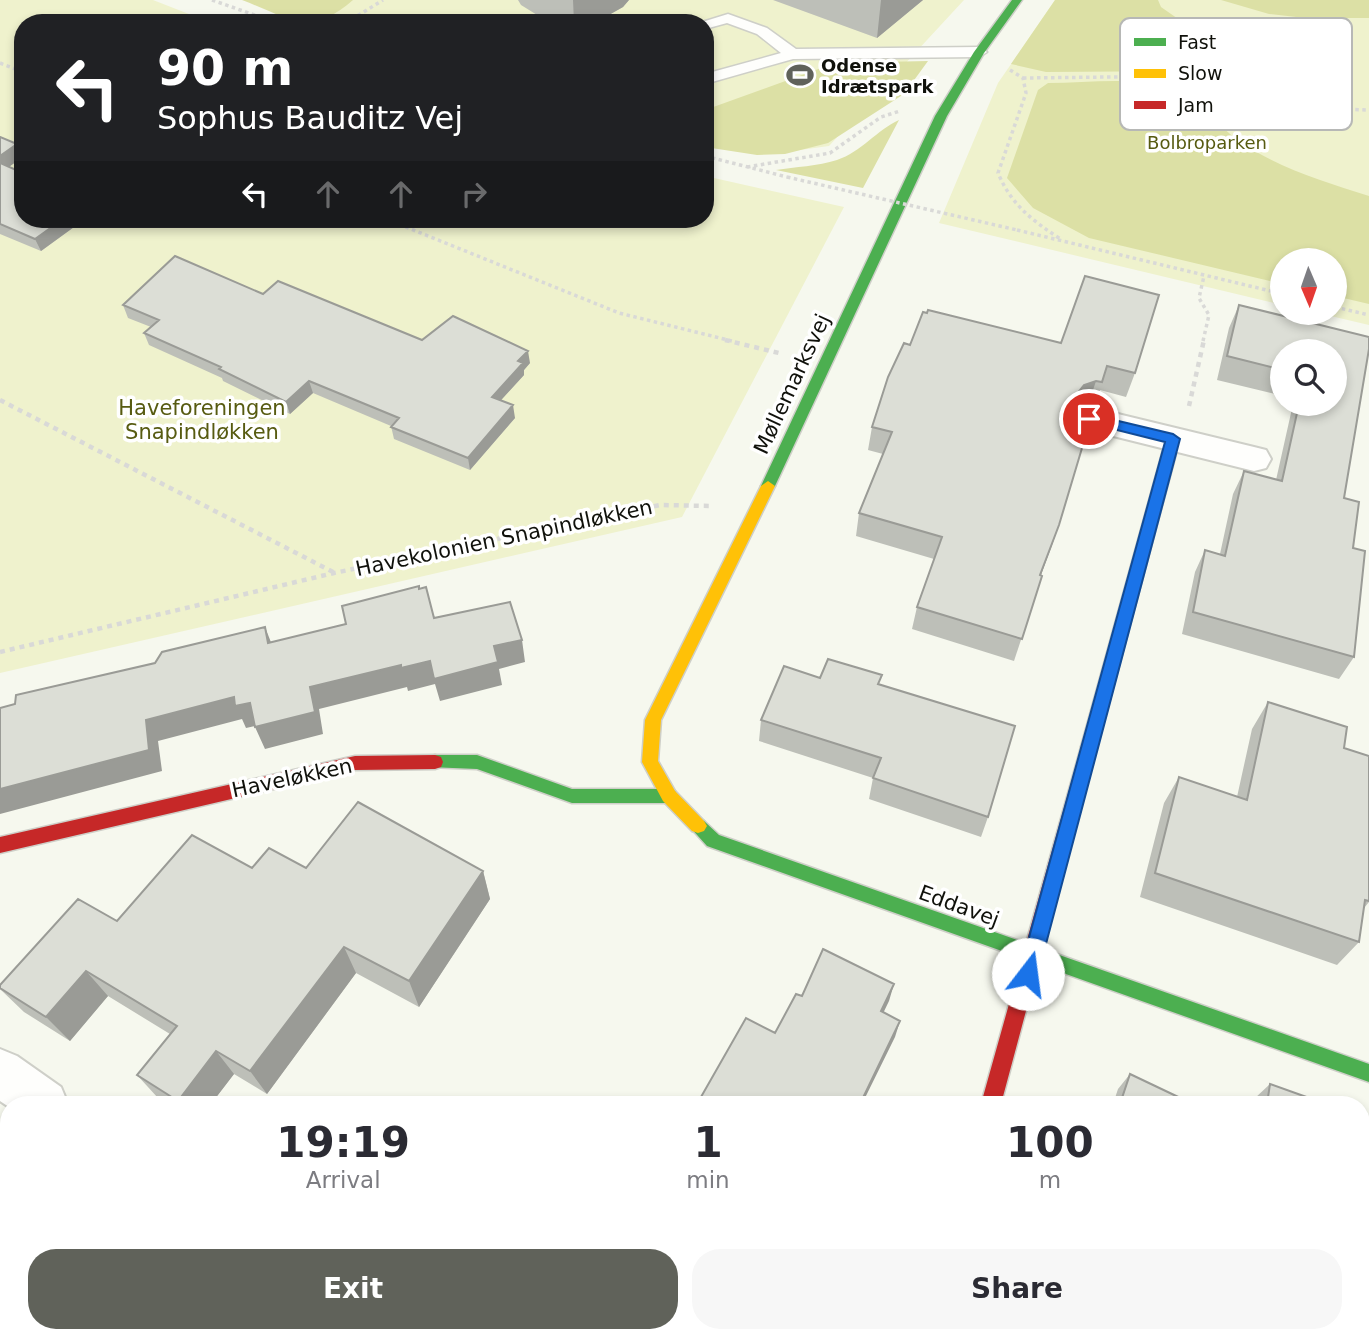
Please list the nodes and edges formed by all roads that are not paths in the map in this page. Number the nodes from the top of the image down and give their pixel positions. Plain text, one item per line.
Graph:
1 (1017, 0) edge
2 (714, 22) edge
3 (979, 52) junction
4 (792, 54) junction
5 (714, 76) edge
6 (1089, 419) edge
7 (1177, 440) junction
8 (1254, 460) dead end
9 (668, 796) junction
10 (0, 845) edge
11 (1034, 955) junction
12 (0, 1072) edge
13 (1369, 1073) edge
14 (33, 1096) edge
15 (993, 1096) edge

1 - 3 street, Møllemarksvej
2 - 4 lane
3 - 4 lane
3 - 9 street, Møllemarksvej
4 - 5 lane
6 - 7 street
7 - 8 street
7 - 11 street
9 - 10 street, Haveløkken
9 - 11 street, Eddavej
11 - 13 street, Eddavej
11 - 15 street
12 - 14 street

